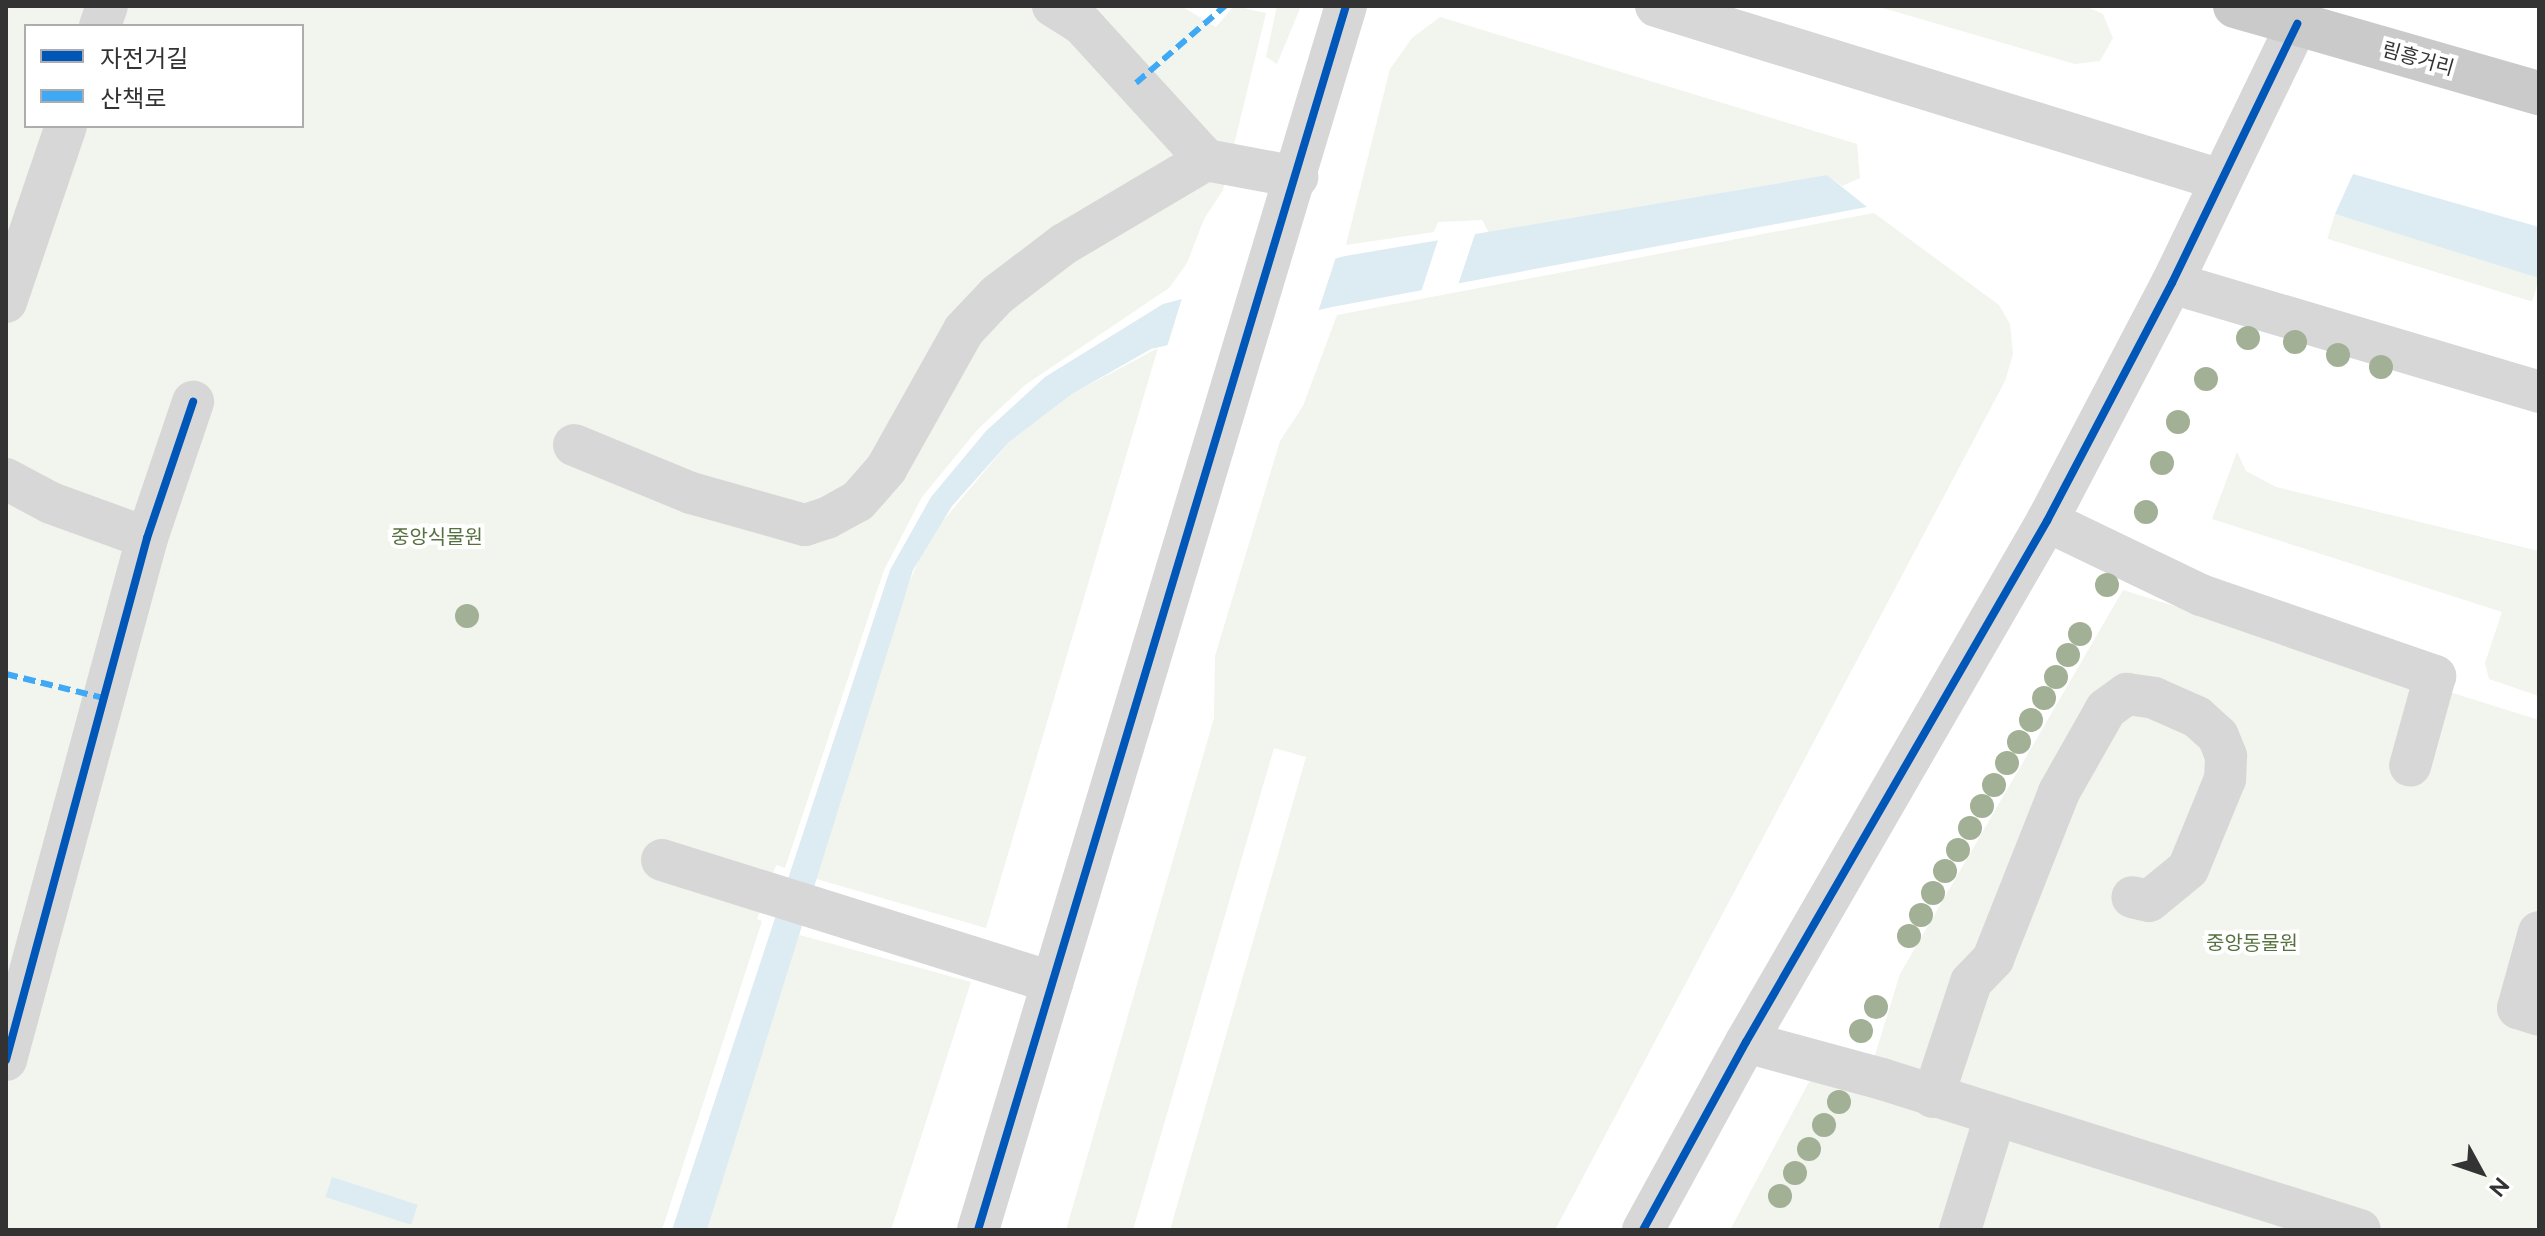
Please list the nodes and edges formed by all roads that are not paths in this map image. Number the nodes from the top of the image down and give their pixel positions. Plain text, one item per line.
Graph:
1 (1053, 6) edge
2 (1346, 6) edge
3 (1656, 6) edge
4 (2235, 6) edge
5 (2304, 12) edge
6 (2539, 93) edge
7 (65, 128) edge
8 (1206, 160) junction
9 (1296, 180) junction
10 (2221, 180) junction
11 (2172, 283) junction
12 (6, 302) edge
13 (2539, 392) edge
14 (193, 402) dead end
15 (574, 445) dead end
16 (6, 479) edge
17 (2047, 521) junction
18 (147, 538) junction
19 (2410, 766) dead end
20 (662, 860) dead end
21 (2132, 897) dead end
22 (2539, 932) edge
23 (1052, 982) junction
24 (2539, 1015) edge
25 (1746, 1042) junction
26 (6, 1060) edge
27 (1933, 1097) junction
28 (1995, 1117) junction
29 (978, 1230) edge
30 (1643, 1230) edge
31 (1960, 1230) edge
32 (2360, 1230) edge

1 - 8 street
2 - 9 street
3 - 10 street
4 - 5 main road, 림흥거리
5 - 6 main road, 림흥거리
5 - 10 street
7 - 12 street
8 - 9 street
8 - 15 street
9 - 23 street
10 - 11 street
11 - 13 street
11 - 17 street
14 - 18 street
16 - 18 street
17 - 19 street
17 - 25 street
18 - 26 street
20 - 23 street
21 - 27 street
22 - 24 street
23 - 29 street
25 - 27 street
25 - 30 street
27 - 28 street
28 - 31 street
28 - 32 street

